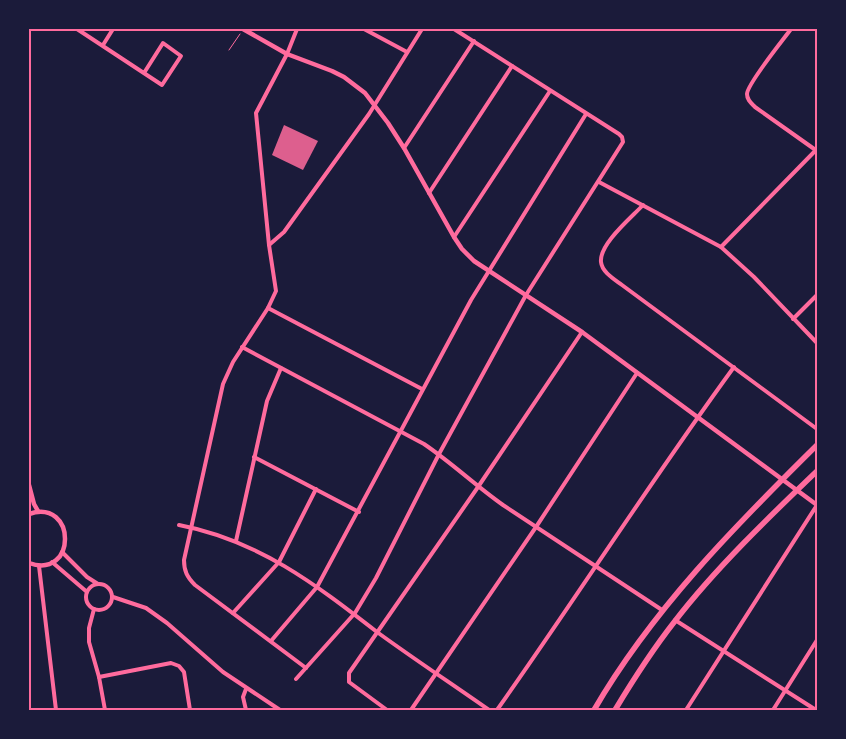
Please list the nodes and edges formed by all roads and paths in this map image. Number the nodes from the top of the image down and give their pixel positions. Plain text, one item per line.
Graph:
1 (78, 29) edge
2 (113, 29) edge
3 (297, 29) edge
4 (364, 29) edge
5 (422, 29) edge
6 (454, 29) edge
7 (792, 29) edge
8 (242, 30) edge
9 (474, 41) junction
10 (102, 45) junction
11 (229, 50) dead end
12 (406, 52) junction
13 (287, 54) junction
14 (512, 66) junction
15 (144, 73) junction
16 (550, 91) junction
17 (374, 104) junction
18 (586, 114) junction
19 (404, 148) junction
20 (817, 151) edge
21 (599, 182) junction
22 (429, 193) junction
23 (643, 205) junction
24 (454, 237) junction
25 (269, 245) junction
26 (721, 247) junction
27 (488, 271) junction
28 (817, 294) edge
29 (526, 295) junction
30 (268, 308) junction
31 (794, 318) junction
32 (582, 332) junction
33 (817, 343) edge
34 (242, 347) junction
35 (734, 367) junction
36 (281, 368) junction
37 (637, 373) junction
38 (422, 390) junction
39 (698, 417) junction
40 (817, 429) edge
41 (400, 431) junction
42 (817, 446) edge
43 (439, 454) junction
44 (254, 457) junction
45 (817, 471) edge
46 (783, 479) junction
47 (29, 484) edge
48 (478, 487) junction
49 (316, 489) junction
50 (797, 490) junction
51 (817, 505) edge
52 (38, 512) junction
53 (359, 512) junction
54 (29, 514) edge
55 (179, 524) dead end
56 (192, 527) junction
57 (536, 527) junction
58 (236, 540) junction
59 (62, 552) junction
60 (52, 562) junction
61 (279, 562) junction
62 (29, 564) edge
63 (74, 564) junction
64 (39, 566) junction
65 (596, 566) junction
66 (66, 574) junction
67 (98, 584) junction
68 (317, 587) junction
69 (87, 592) junction
70 (113, 597) junction
71 (94, 609) junction
72 (662, 610) junction
73 (233, 613) junction
74 (355, 613) junction
75 (675, 620) junction
76 (377, 631) junction
77 (817, 640) edge
78 (271, 641) junction
79 (724, 652) junction
80 (306, 668) junction
81 (436, 673) junction
82 (99, 678) junction
83 (296, 679) dead end
84 (246, 689) junction
85 (786, 691) junction
86 (56, 710) edge
87 (105, 710) edge
88 (190, 710) edge
89 (246, 710) edge
90 (280, 710) edge
91 (387, 710) edge
92 (411, 710) edge
93 (489, 710) edge
94 (497, 710) edge
95 (594, 710) edge
96 (615, 710) edge
97 (686, 710) edge
98 (773, 710) edge
99 (816, 710) edge

1 - 10 street
2 - 10 street
3 - 13 street
4 - 12 street
5 - 12 street
6 - 9 street
7 - 20 street
8 - 11 path
8 - 13 street
9 - 14 street
9 - 19 street
10 - 15 street
12 - 17 street
13 - 17 street
13 - 25 street
14 - 16 street
14 - 22 street
15 - 15 street
16 - 18 street
16 - 24 street
17 - 19 street
17 - 25 street
18 - 21 street
18 - 27 street
19 - 22 street
20 - 26 street
21 - 23 street
21 - 29 street
22 - 24 street
23 - 26 street
23 - 35 street
24 - 27 street
25 - 30 street
26 - 31 street
27 - 29 street
27 - 38 street
28 - 31 street
29 - 32 street
29 - 43 street
30 - 34 street
30 - 38 street
31 - 33 street
32 - 37 street
32 - 48 street
34 - 36 street
34 - 56 street
35 - 39 street
35 - 40 street
36 - 41 street
36 - 44 street
37 - 39 street
37 - 57 street
38 - 41 street
39 - 46 street
39 - 65 street
41 - 43 street
41 - 53 street
42 - 46 main road
43 - 48 street
43 - 74 street
44 - 49 street
44 - 58 street
45 - 50 main road
46 - 50 street
46 - 72 main road
47 - 52 street
48 - 57 street
48 - 76 street
49 - 53 street
49 - 61 street
50 - 51 street
50 - 75 main road
51 - 79 street
52 - 54 street
52 - 59 street
53 - 68 street
55 - 56 street
56 - 58 street
56 - 73 street
57 - 65 street
57 - 81 street
58 - 61 street
59 - 60 street
59 - 63 street
60 - 64 street
60 - 66 street
61 - 68 street
61 - 73 street
62 - 64 street
63 - 66 street
63 - 67 street
64 - 86 street
65 - 72 street
65 - 94 street
66 - 69 street
67 - 69 street
67 - 70 street
68 - 74 street
68 - 78 street
69 - 71 street
70 - 71 street
70 - 84 street
71 - 82 street
72 - 95 main road
73 - 78 street
74 - 76 street
74 - 80 street
75 - 79 street
75 - 96 main road
76 - 81 street
76 - 91 street
77 - 85 street
78 - 80 street
79 - 85 street
79 - 97 street
80 - 83 street
81 - 92 street
81 - 93 street
82 - 87 street
82 - 88 street
84 - 89 street
84 - 90 street
85 - 98 street
85 - 99 street

